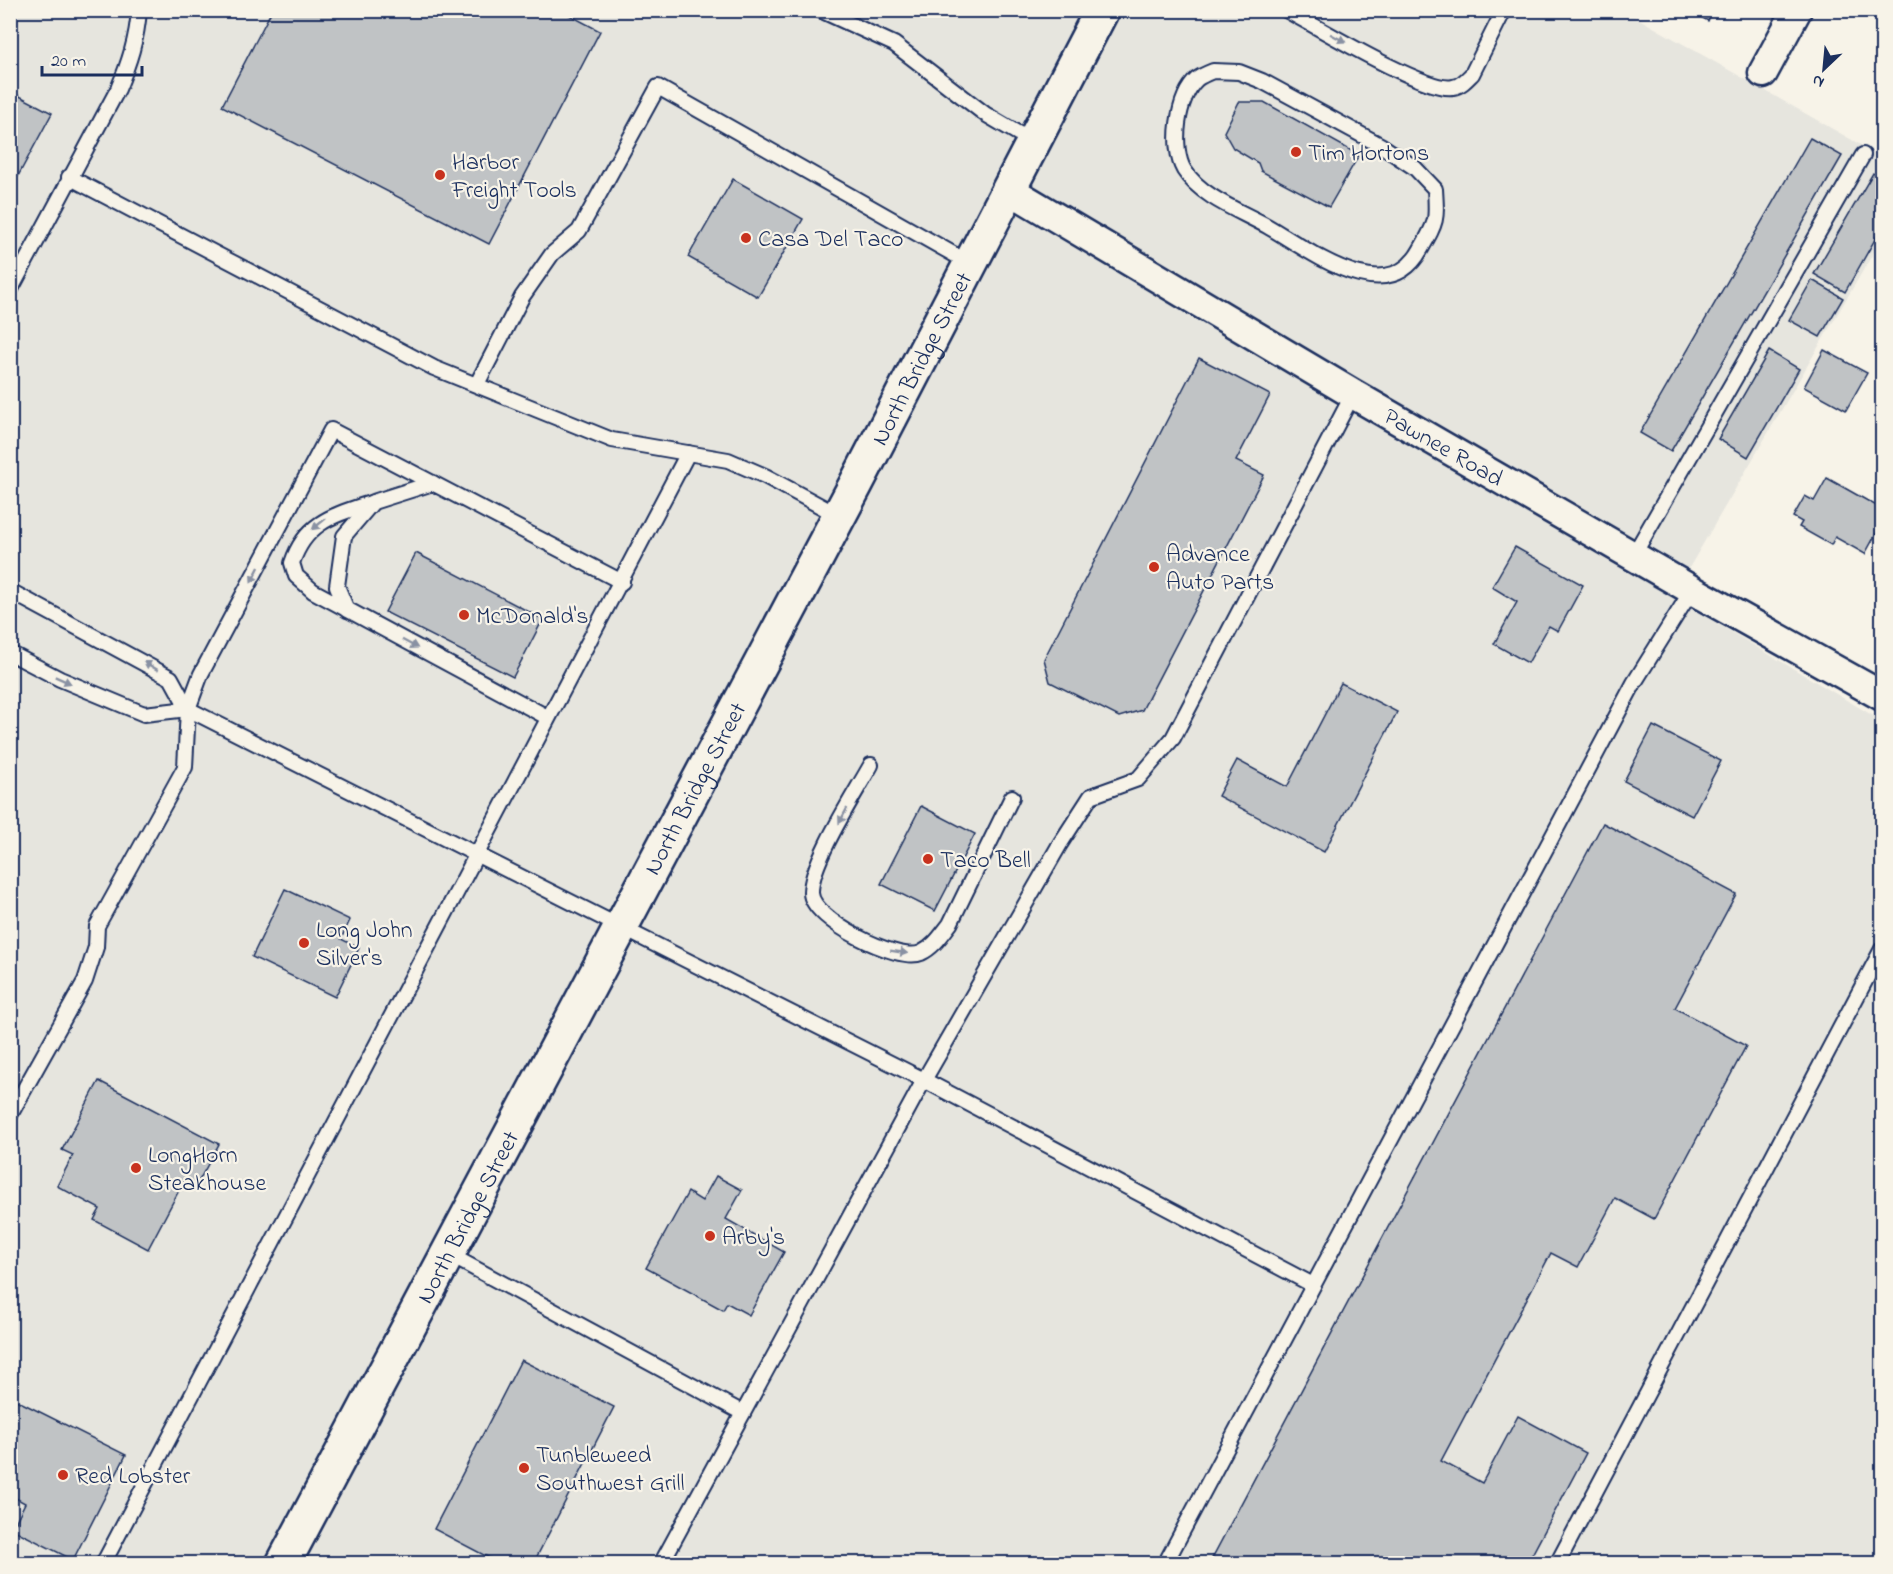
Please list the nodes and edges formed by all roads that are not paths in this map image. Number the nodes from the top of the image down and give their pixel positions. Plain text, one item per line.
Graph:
1 (139, 10) edge
2 (820, 10) edge
3 (1102, 10) edge
4 (1286, 10) edge
5 (1504, 10) edge
6 (1797, 10) edge
7 (1762, 73) dead end
8 (1196, 80) joint
9 (1035, 144) junction
10 (1863, 155) dead end
11 (69, 177) junction
12 (1010, 190) junction
13 (971, 264) junction
14 (10, 291) edge
15 (477, 384) junction
16 (1353, 394) junction
17 (688, 453) junction
18 (433, 483) junction
19 (373, 502) junction
20 (839, 516) junction
21 (1633, 556) junction
22 (622, 582) junction
23 (1692, 590) junction
24 (10, 591) edge
25 (347, 610) junction
26 (10, 653) edge
27 (1882, 696) edge
28 (188, 709) junction
29 (547, 717) junction
30 (871, 765) dead end
31 (1012, 797) dead end
32 (477, 853) junction
33 (620, 928) junction
34 (1882, 949) edge
35 (924, 1080) junction
36 (10, 1115) edge
37 (448, 1254) junction
38 (1313, 1285) junction
39 (743, 1413) junction
40 (103, 1563) edge
41 (283, 1563) edge
42 (662, 1563) edge
43 (1165, 1563) edge
44 (1557, 1563) edge

1 - 11 lane
2 - 9 lane
3 - 9 main road, North Bridge Street
4 -> 5 lane
6 - 7 street
8 - 8 lane
9 - 12 main road, North Bridge Street
10 - 21 lane
11 - 14 lane
11 - 15 lane
12 - 13 main road, North Bridge Street
12 - 16 street, Pawnee Road
13 - 15 lane
13 - 20 main road, North Bridge Street
15 - 17 lane
16 - 21 street, Pawnee Road
16 - 35 lane
17 - 20 lane
17 - 22 lane
18 - 19 lane
18 - 22 lane
18 -> 28 lane
19 - 25 lane
19 -> 25 lane
20 - 33 main road, North Bridge Street
21 - 23 street, Pawnee Road
22 - 29 lane
23 - 27 street, Pawnee Road
23 - 38 lane
28 -> 24 lane
25 -> 29 lane
26 -> 28 lane
28 - 32 lane
28 - 36 lane
29 - 32 lane
30 -> 31 lane
32 - 33 lane
32 - 40 lane
33 - 35 lane
33 - 37 main road, North Bridge Street
34 - 44 lane
35 - 38 lane
35 - 39 lane
37 - 39 lane
37 - 41 main road, North Bridge Street
38 - 43 lane
39 - 42 lane

